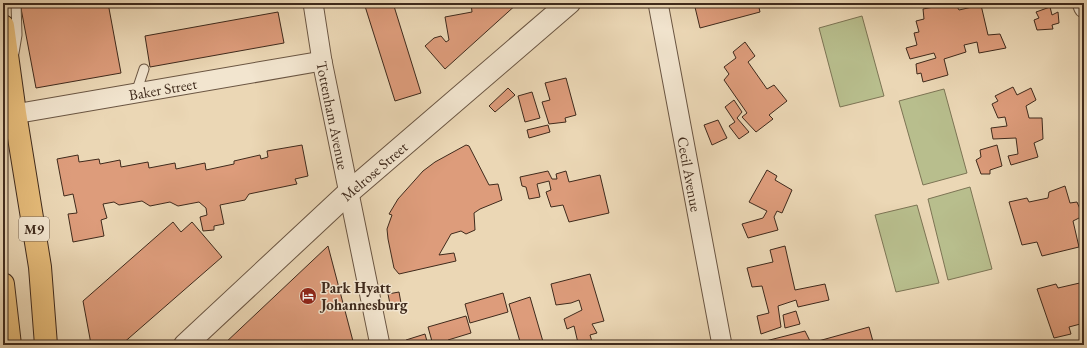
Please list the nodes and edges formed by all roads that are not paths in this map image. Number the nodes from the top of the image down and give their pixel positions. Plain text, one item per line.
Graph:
1 (16, 3) edge
2 (313, 3) edge
3 (569, 3) edge
4 (658, 3) edge
5 (1082, 3) edge
6 (1084, 8) edge
7 (3, 26) edge
8 (322, 61) junction
9 (144, 69) dead end
10 (10, 72) junction
11 (136, 93) junction
12 (9, 114) edge
13 (348, 193) junction
14 (3, 284) edge
15 (10, 345) edge
16 (46, 345) edge
17 (185, 345) edge
18 (380, 345) edge
19 (722, 345) edge

1 - 10 lane
2 - 8 street, Tottenham Avenue
3 - 13 street, Melrose Street
4 - 19 street, Cecil Avenue
5 - 6 street
7 - 10 main road, M9
8 - 11 street, Baker Street
8 - 13 street, Tottenham Avenue
9 - 11 lane
10 - 12 main road, M9
11 - 12 street, Baker Street
12 - 16 main road, M9
13 - 17 street, Melrose Street
13 - 18 street, Tottenham Avenue
14 - 15 main road

